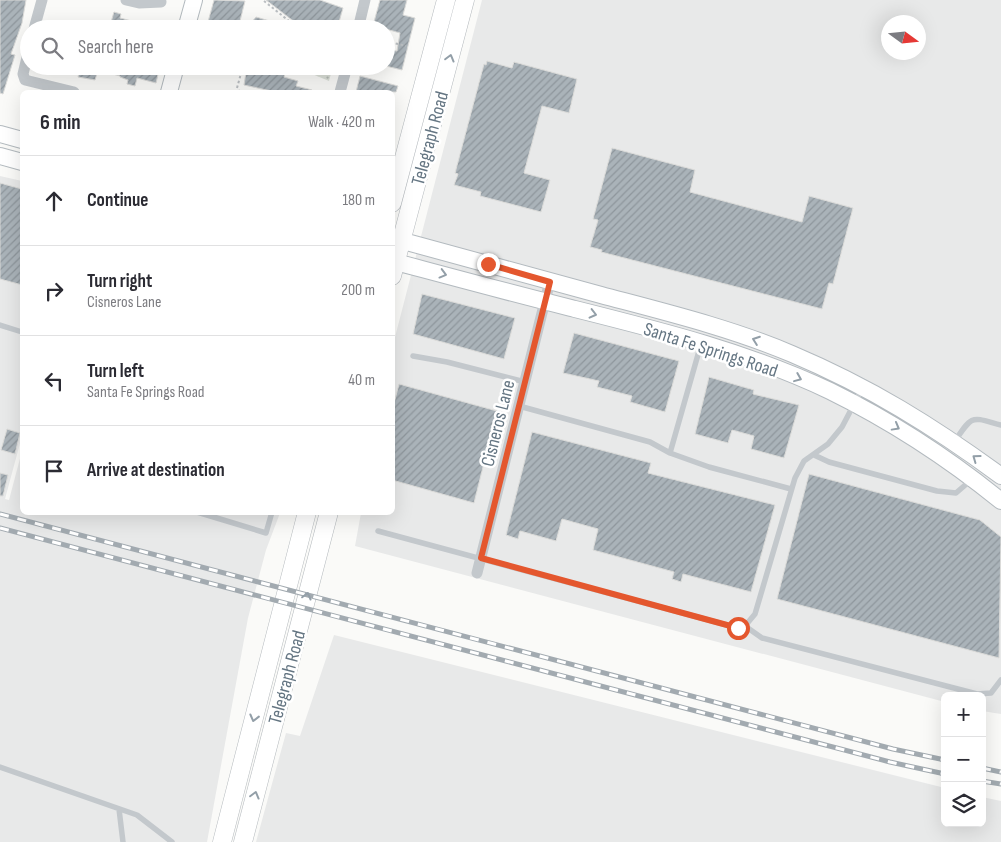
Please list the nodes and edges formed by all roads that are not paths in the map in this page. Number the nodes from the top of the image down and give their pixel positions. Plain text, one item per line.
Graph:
1 (42, 0) edge
2 (126, 0) edge
3 (194, 0) edge
4 (365, 0) edge
5 (446, 0) edge
6 (465, 0) edge
7 (161, 2) dead end
8 (36, 20) edge
9 (188, 20) edge
10 (360, 20) edge
11 (22, 75) edge
12 (174, 75) edge
13 (345, 75) edge
14 (66, 90) edge
15 (170, 90) edge
16 (341, 90) edge
17 (0, 134) edge
18 (20, 139) edge
19 (0, 156) edge
20 (20, 161) edge
21 (395, 192) edge
22 (397, 240) edge
23 (395, 257) edge
24 (395, 266) edge
25 (550, 282) junction
26 (545, 302) junction
27 (0, 325) edge
28 (20, 331) edge
29 (701, 343) junction
30 (413, 356) dead end
31 (525, 382) junction
32 (863, 387) junction
33 (853, 404) junction
34 (519, 406) junction
35 (1001, 425) edge
36 (954, 442) junction
37 (670, 453) junction
38 (814, 455) junction
39 (1001, 476) edge
40 (973, 479) junction
41 (791, 489) junction
42 (1001, 501) edge
43 (207, 515) edge
44 (271, 515) edge
45 (306, 515) edge
46 (328, 515) edge
47 (378, 531) dead end
48 (481, 558) junction
49 (477, 573) dead end
50 (744, 626) junction
51 (1001, 680) edge
52 (0, 767) edge
53 (119, 809) junction
54 (123, 840) edge
55 (172, 842) edge
56 (222, 842) edge
57 (243, 842) edge

1 - 8 street
2 - 7 street
3 - 9 main road
4 - 10 street
5 - 21 main road, Telegraph Road
22 -> 6 main road, Telegraph Road
11 - 14 street
12 - 15 main road
13 - 16 street
17 - 18 main road
19 - 20 main road
22 - 23 main road, Telegraph Road
22 - 25 main road, Santa Fe Springs Road
24 -> 26 main road, Santa Fe Springs Road
25 - 26 street, Cisneros Lane
32 -> 25 main road, Santa Fe Springs Road
26 -> 29 main road, Santa Fe Springs Road
26 - 31 street, Cisneros Lane
27 - 28 lane
29 -> 33 main road, Santa Fe Springs Road
29 - 37 lane
30 - 31 lane
31 - 34 street, Cisneros Lane
32 - 33 lane
32 - 36 main road, Santa Fe Springs Road
33 - 38 lane
33 -> 40 main road, Santa Fe Springs Road
34 - 37 lane
34 - 48 street, Cisneros Lane
35 - 36 lane
39 -> 36 main road, Santa Fe Springs Road
37 - 41 lane
38 - 40 lane
38 - 41 lane
40 - 42 main road, Santa Fe Springs Road
41 - 50 lane
43 - 44 lane
45 -> 56 main road, Telegraph Road
57 -> 46 main road, Telegraph Road
47 - 48 lane
48 - 49 street, Cisneros Lane
48 - 50 lane
50 - 51 lane
52 - 53 lane
53 - 54 lane
53 - 55 lane

